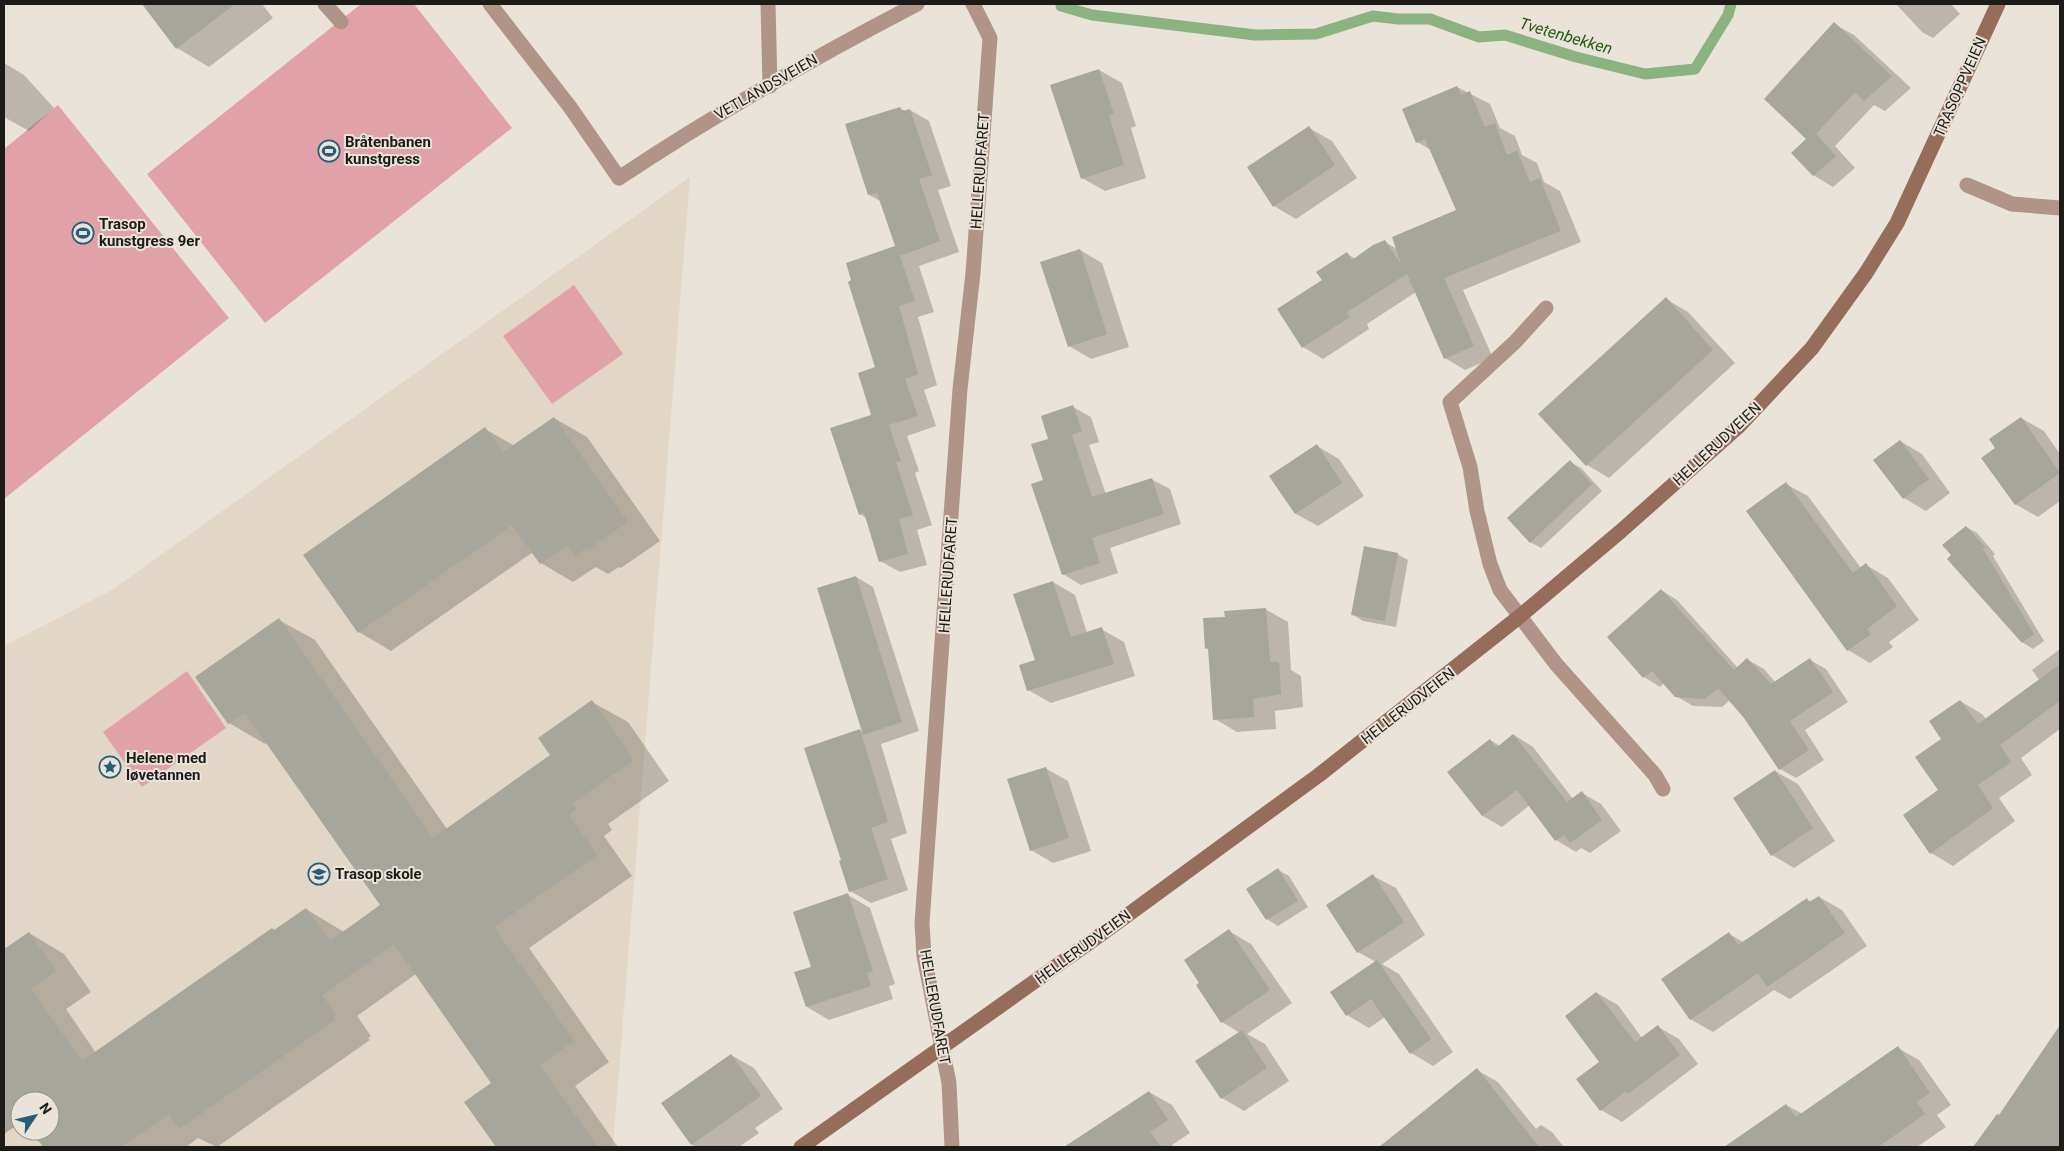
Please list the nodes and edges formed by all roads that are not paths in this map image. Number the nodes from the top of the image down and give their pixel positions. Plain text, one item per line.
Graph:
1 (325, 4) edge
2 (490, 4) edge
3 (768, 4) edge
4 (917, 4) edge
5 (973, 4) edge
6 (1998, 4) edge
7 (341, 22) dead end
8 (770, 86) junction
9 (1922, 169) joint
10 (1967, 185) dead end
11 (2060, 208) edge
12 (1546, 308) dead end
13 (1519, 617) junction
14 (1663, 789) dead end
15 (943, 1048) junction
16 (801, 1147) edge
17 (952, 1147) edge

1 - 7 street
2 - 8 street, VETLANDSVEIEN
3 - 8 street
4 - 8 street, VETLANDSVEIEN
5 - 15 street, HELLERUDFARET
6 - 9 main road, TRASOPPVEIEN
9 - 13 main road, HELLERUDVEIEN
10 - 11 street
12 - 13 street
13 - 14 street
13 - 15 main road, HELLERUDVEIEN
15 - 16 main road, HELLERUDVEIEN
15 - 17 street, HELLERUDFARET

